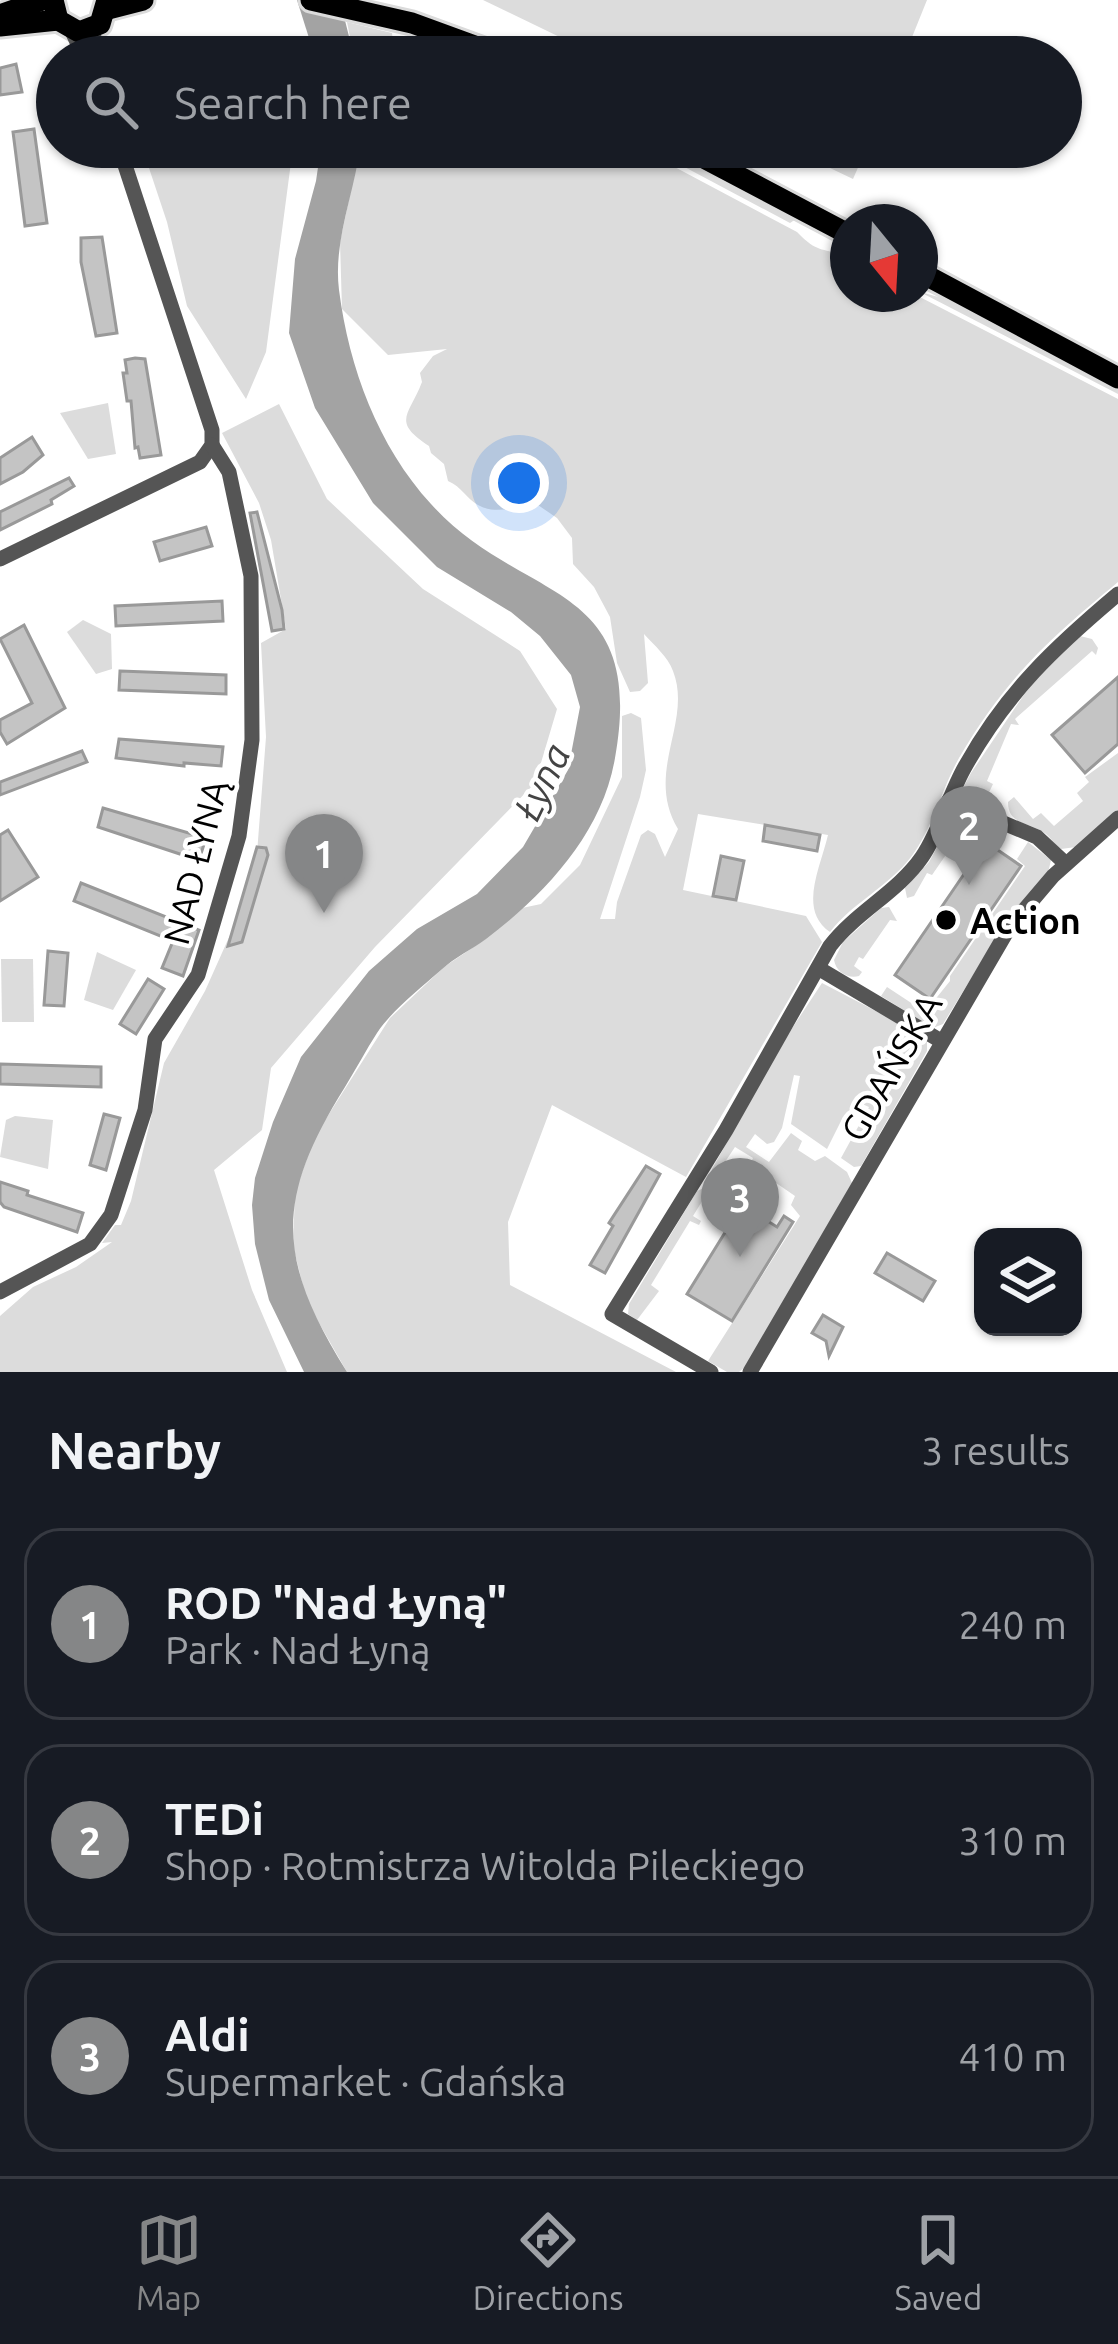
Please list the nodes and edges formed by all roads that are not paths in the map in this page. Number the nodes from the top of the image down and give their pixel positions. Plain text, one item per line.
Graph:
1 (42, 0) edge
2 (143, 0) edge
3 (311, 0) edge
4 (108, 4) edge
5 (0, 15) edge
6 (69, 20) edge
7 (0, 26) edge
8 (446, 36) edge
9 (126, 168) edge
10 (723, 168) edge
11 (830, 225) edge
12 (938, 282) edge
13 (1118, 378) edge
14 (212, 446) junction
15 (0, 559) edge
16 (1118, 594) edge
17 (949, 800) junction
18 (1118, 818) edge
19 (1066, 864) junction
20 (818, 968) junction
21 (941, 1041) junction
22 (0, 1292) edge
23 (711, 1372) edge
24 (750, 1372) edge

1 - 5 main road
2 - 4 main road
3 - 8 main road
4 - 6 main road
6 - 7 main road
9 - 14 street, NAD ŁYNĄ
10 - 11 main road
12 - 13 main road
14 - 15 street
14 - 22 street, NAD ŁYNĄ
16 - 17 street
17 - 19 street
17 - 20 street
18 - 19 street, GDAŃSKA
19 - 21 street, GDAŃSKA
20 - 21 street
20 - 23 street
21 - 24 street, GDAŃSKA

